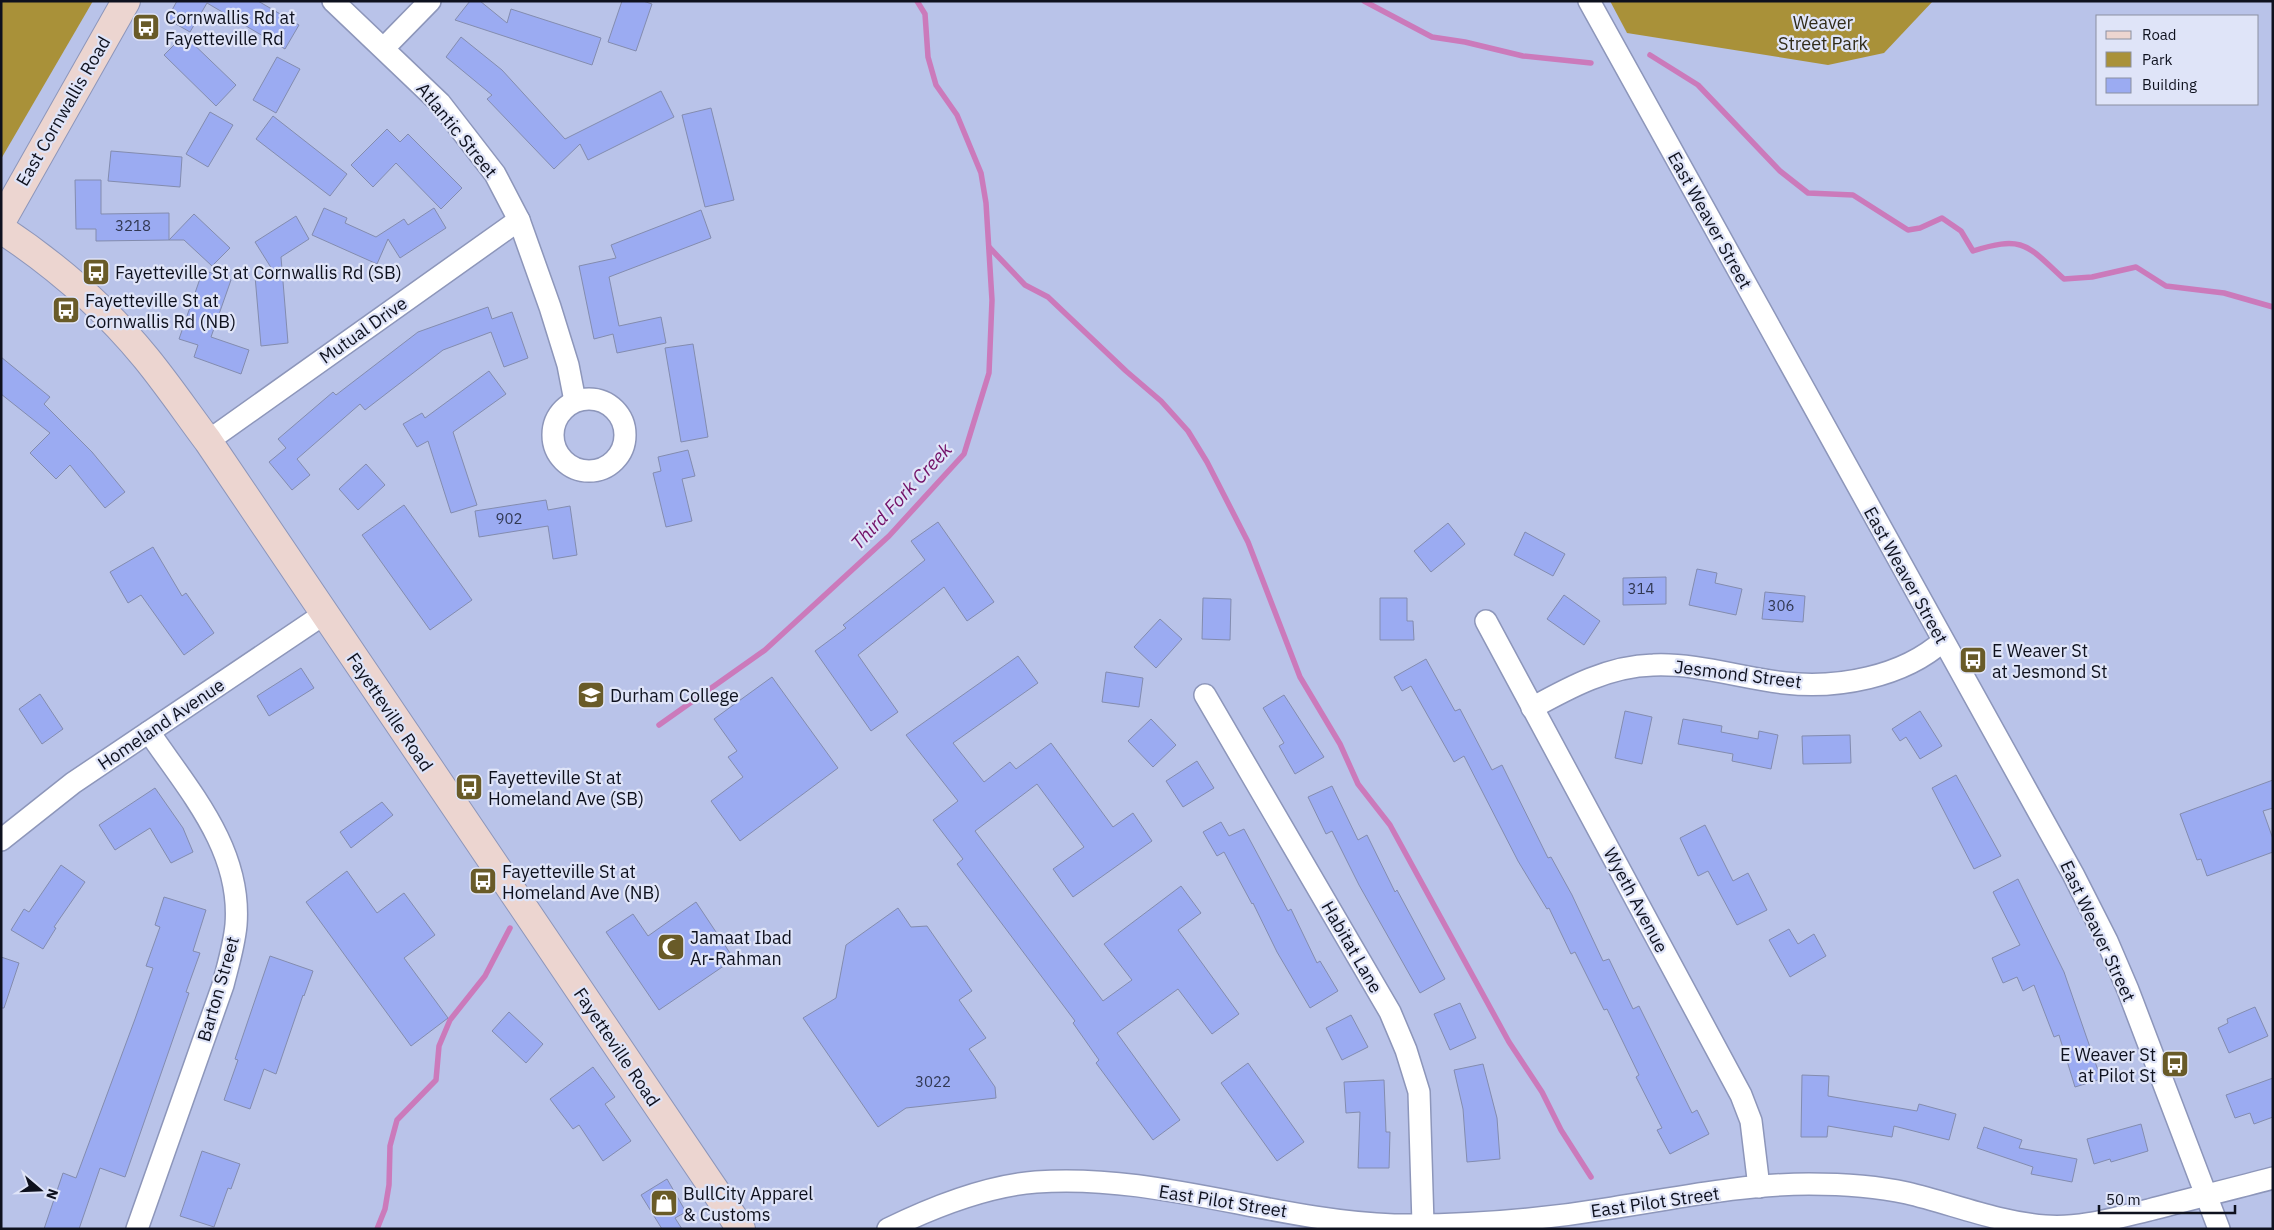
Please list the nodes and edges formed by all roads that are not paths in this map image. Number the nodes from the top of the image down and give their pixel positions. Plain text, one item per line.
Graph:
1 (126, 1) edge
2 (333, 1) edge
3 (430, 1) edge
4 (1589, 1) edge
5 (384, 48) junction
6 (519, 220) junction
7 (1, 222) edge
8 (1, 229) edge
9 (575, 401) dead end
10 (208, 441) junction
11 (324, 614) junction
12 (1486, 621) dead end
13 (1943, 641) junction
14 (1206, 695) dead end
15 (1532, 708) junction
16 (148, 732) junction
17 (1, 840) edge
18 (2273, 1178) edge
19 (1759, 1187) junction
20 (2206, 1195) junction
21 (1423, 1224) junction
22 (137, 1229) edge
23 (741, 1229) edge
24 (888, 1229) edge
25 (2219, 1229) edge

1 - 7 main road, East Cornwallis Road
2 - 5 street, Atlantic Street
3 - 5 street
4 - 13 street, East Weaver Street
5 - 6 street, Atlantic Street
6 - 9 street, Atlantic Street
6 - 10 street, Mutual Drive
8 - 10 main road, Fayetteville Road
10 - 11 main road, Fayetteville Road
11 - 16 street, Homeland Avenue
11 - 23 main road, Fayetteville Road
12 - 15 street, Wyeth Avenue
13 - 15 street, Jesmond Street
13 - 20 street, East Weaver Street
14 - 21 street, Habitat Lane
15 - 19 street, Wyeth Avenue
16 - 17 street, Homeland Avenue
16 - 22 street, Barton Street
18 - 20 street, East Pilot Street
19 - 20 street, East Pilot Street
19 - 21 street, East Pilot Street
20 - 25 street, East Weaver Street
21 - 24 street, East Pilot Street

